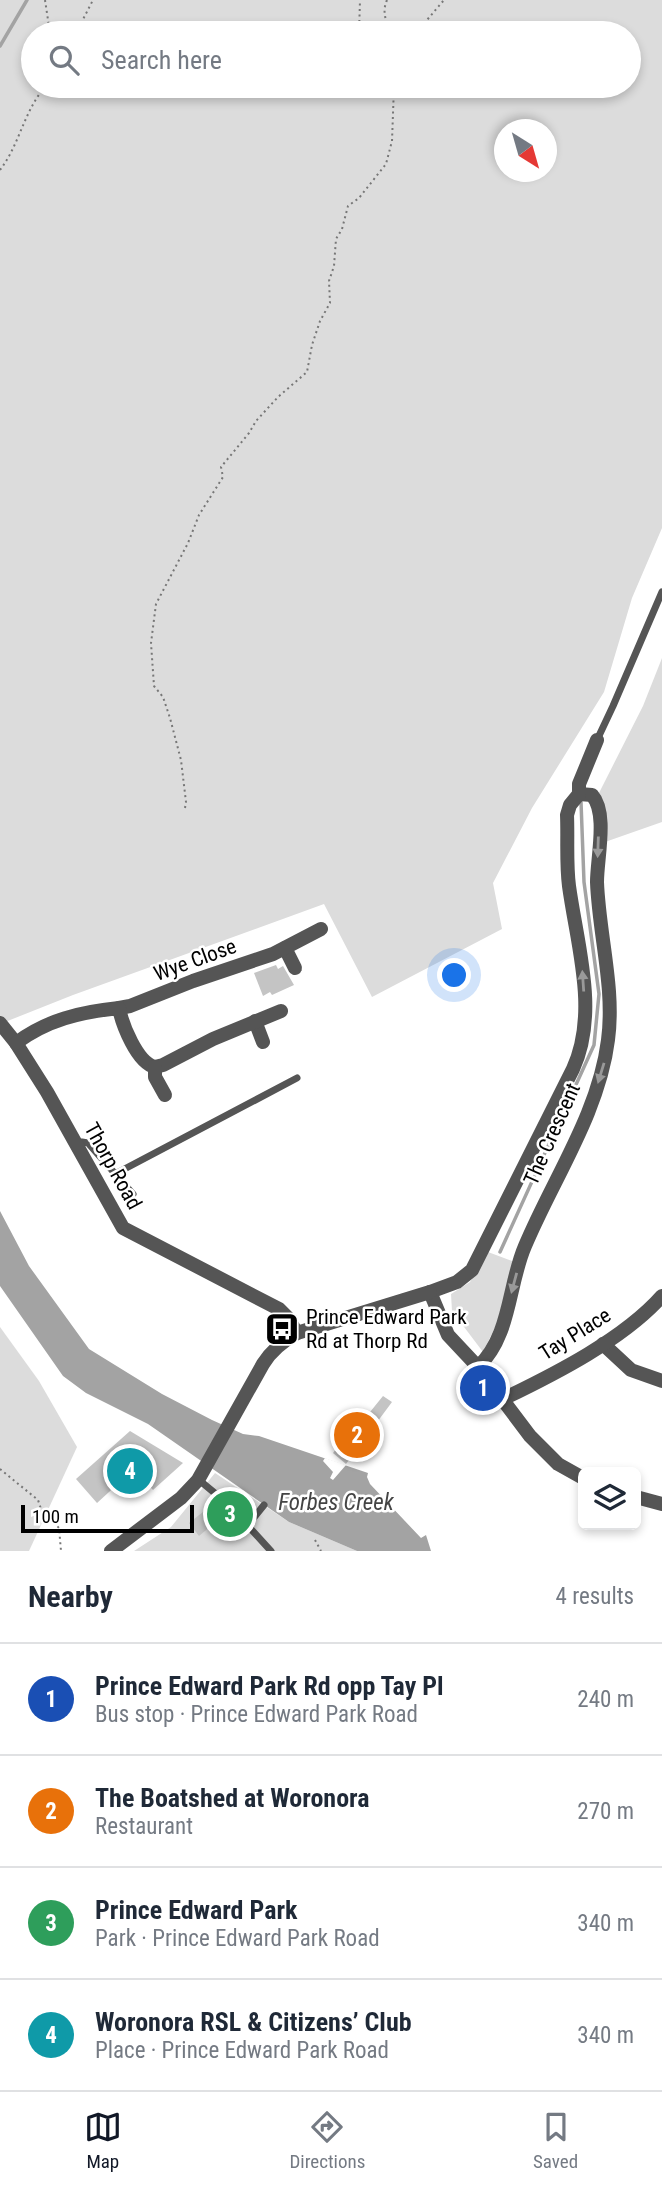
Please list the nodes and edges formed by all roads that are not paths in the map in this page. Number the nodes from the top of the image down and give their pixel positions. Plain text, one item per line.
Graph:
1 (662, 592) edge
2 (597, 740) joint
3 (579, 794) junction
4 (321, 929) dead end
5 (285, 948) junction
6 (295, 968) dead end
7 (119, 1008) junction
8 (281, 1011) dead end
9 (255, 1021) junction
10 (0, 1023) edge
11 (263, 1042) dead end
12 (16, 1043) junction
13 (155, 1068) junction
14 (296, 1078) dead end
15 (165, 1095) dead end
16 (76, 1144) junction
17 (115, 1174) junction
18 (133, 1194) dead end
19 (430, 1292) junction
20 (662, 1296) edge
21 (297, 1333) junction
22 (603, 1344) junction
23 (478, 1367) junction
24 (662, 1381) edge
25 (503, 1399) junction
26 (201, 1474) junction
27 (578, 1475) edge
28 (641, 1498) edge
29 (662, 1504) edge
30 (264, 1506) dead end
31 (248, 1525) junction
32 (111, 1551) edge
33 (271, 1551) edge

1 - 2 lane
2 - 3 street, The Crescent
19 -> 3 street, The Crescent
3 -> 23 street, The Crescent
4 - 5 street, Wye Close
5 - 6 street
5 - 7 street, Wye Close
7 - 12 street, Wye Close
7 - 13 street
8 - 9 street
9 - 11 street
9 - 13 street
10 - 12 street, Thorp Road
12 - 16 street, Thorp Road
13 - 15 street
14 - 17 lane
16 - 17 lane
16 - 21 street, Thorp Road
17 - 18 lane
19 - 21 street, The Crescent
19 - 23 street
20 - 22 street, Tay Place
21 - 26 street
22 - 24 street
22 - 25 street, Tay Place
23 - 25 street
25 - 27 street
26 - 31 lane
26 - 32 street
28 - 29 street
30 - 31 lane
31 - 33 lane

